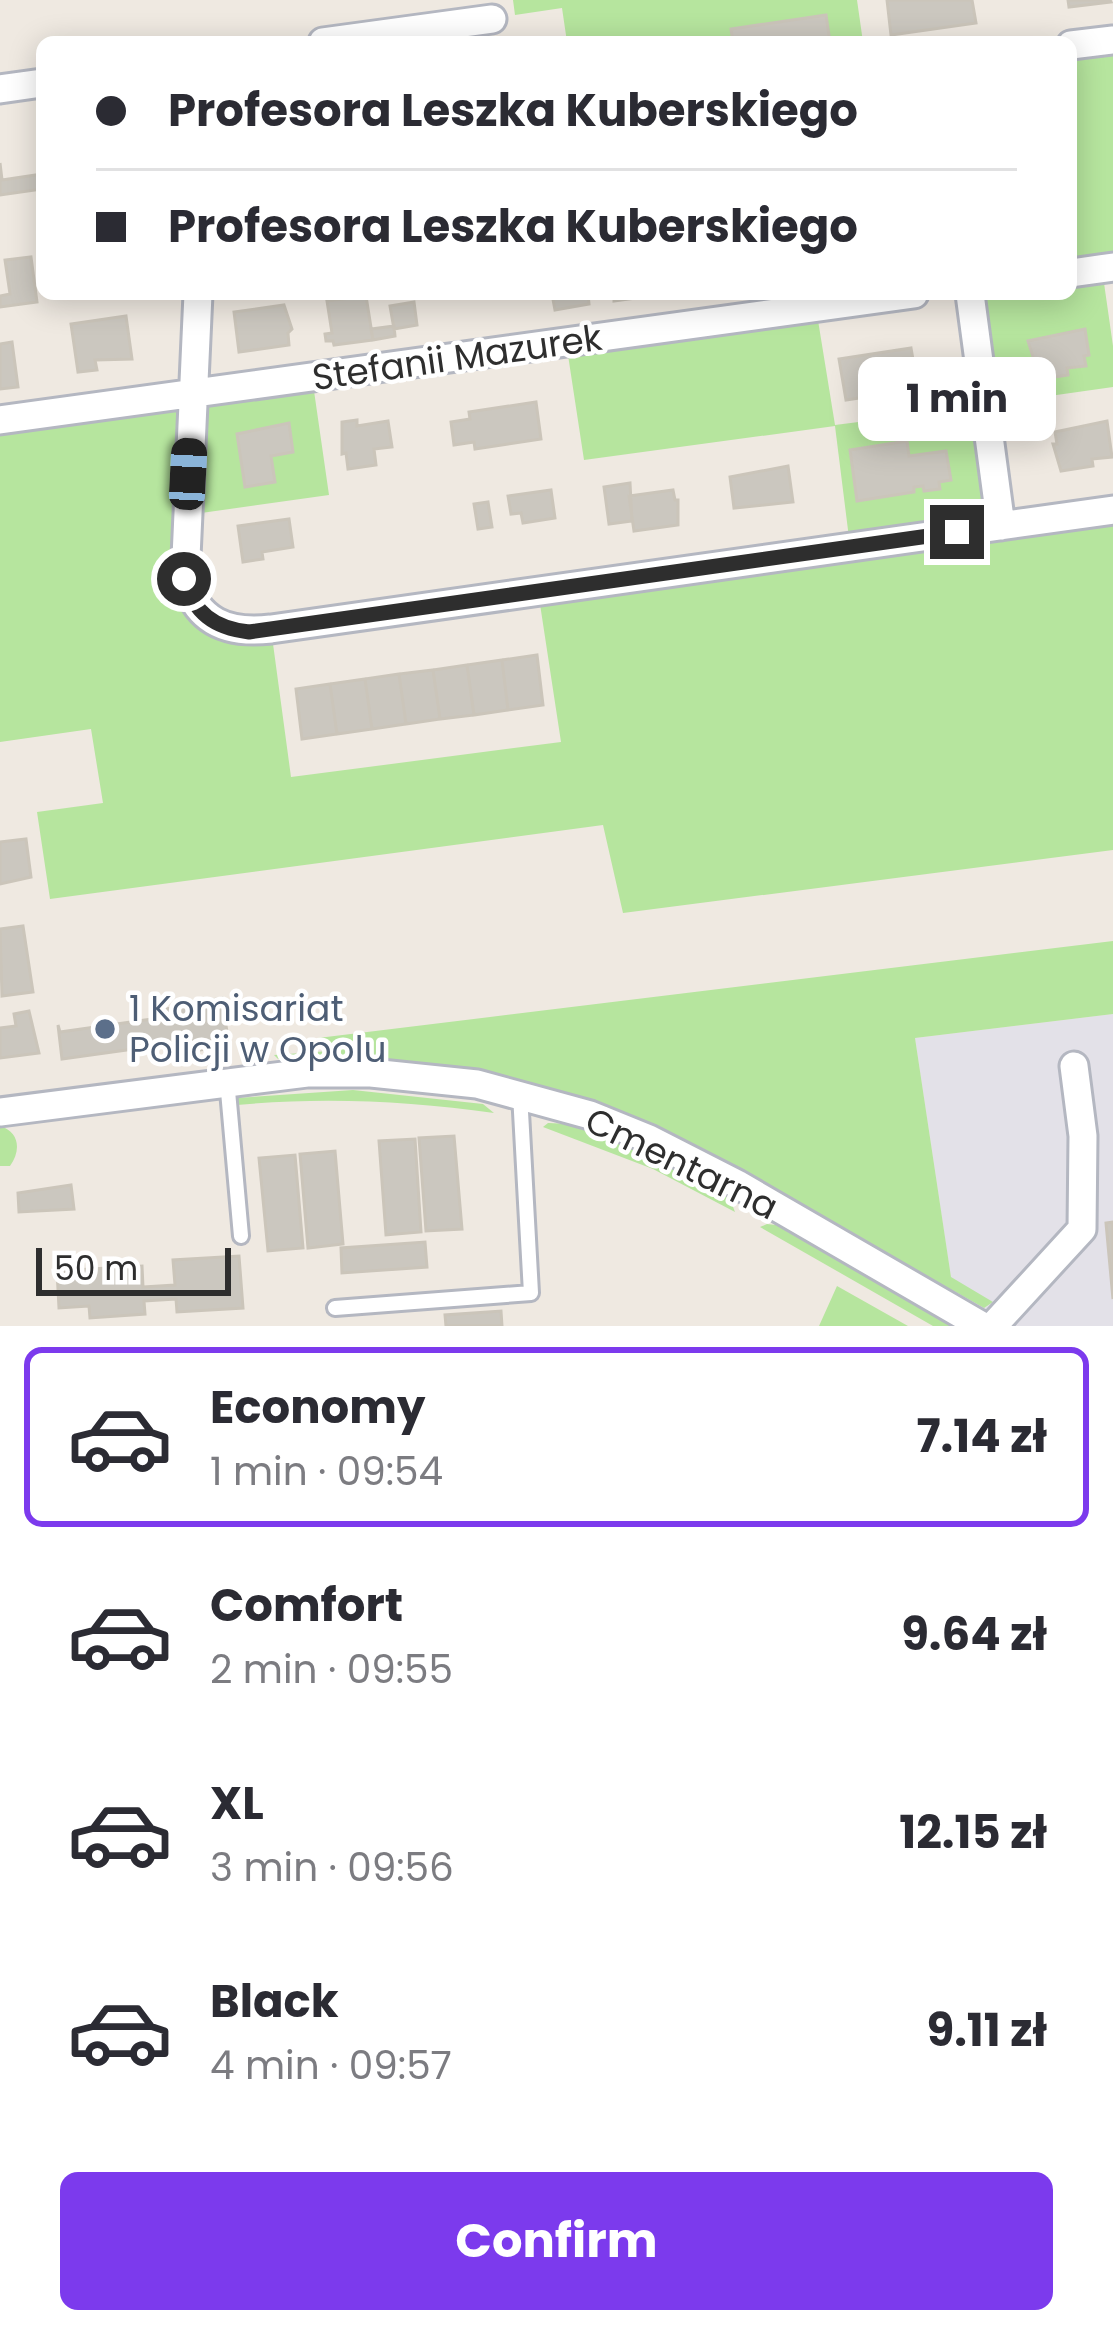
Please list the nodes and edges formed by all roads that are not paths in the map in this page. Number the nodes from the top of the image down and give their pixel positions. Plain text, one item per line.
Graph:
1 (492, 19) dead end
2 (367, 36) edge
3 (1113, 40) edge
4 (1077, 44) edge
5 (36, 84) edge
6 (0, 89) edge
7 (1113, 267) edge
8 (1077, 272) edge
9 (198, 300) edge
10 (870, 300) edge
11 (971, 300) edge
12 (193, 393) junction
13 (0, 420) edge
14 (1113, 510) edge
15 (1001, 526) junction
16 (1074, 1066) dead end
17 (226, 1080) junction
18 (520, 1094) junction
19 (0, 1112) edge
20 (241, 1236) dead end
21 (335, 1308) dead end
22 (982, 1326) edge
23 (993, 1326) edge

1 - 2 street
3 - 4 street
5 - 6 street
7 - 8 street
9 - 12 street
10 - 12 street, Stefanii Mazurek
11 - 15 street
12 - 13 street, Stefanii Mazurek
12 - 15 street
14 - 15 street
16 - 23 street
17 - 18 street, Cmentarna
17 - 19 street, Cmentarna
17 - 20 lane
18 - 21 lane
18 - 22 street, Cmentarna

